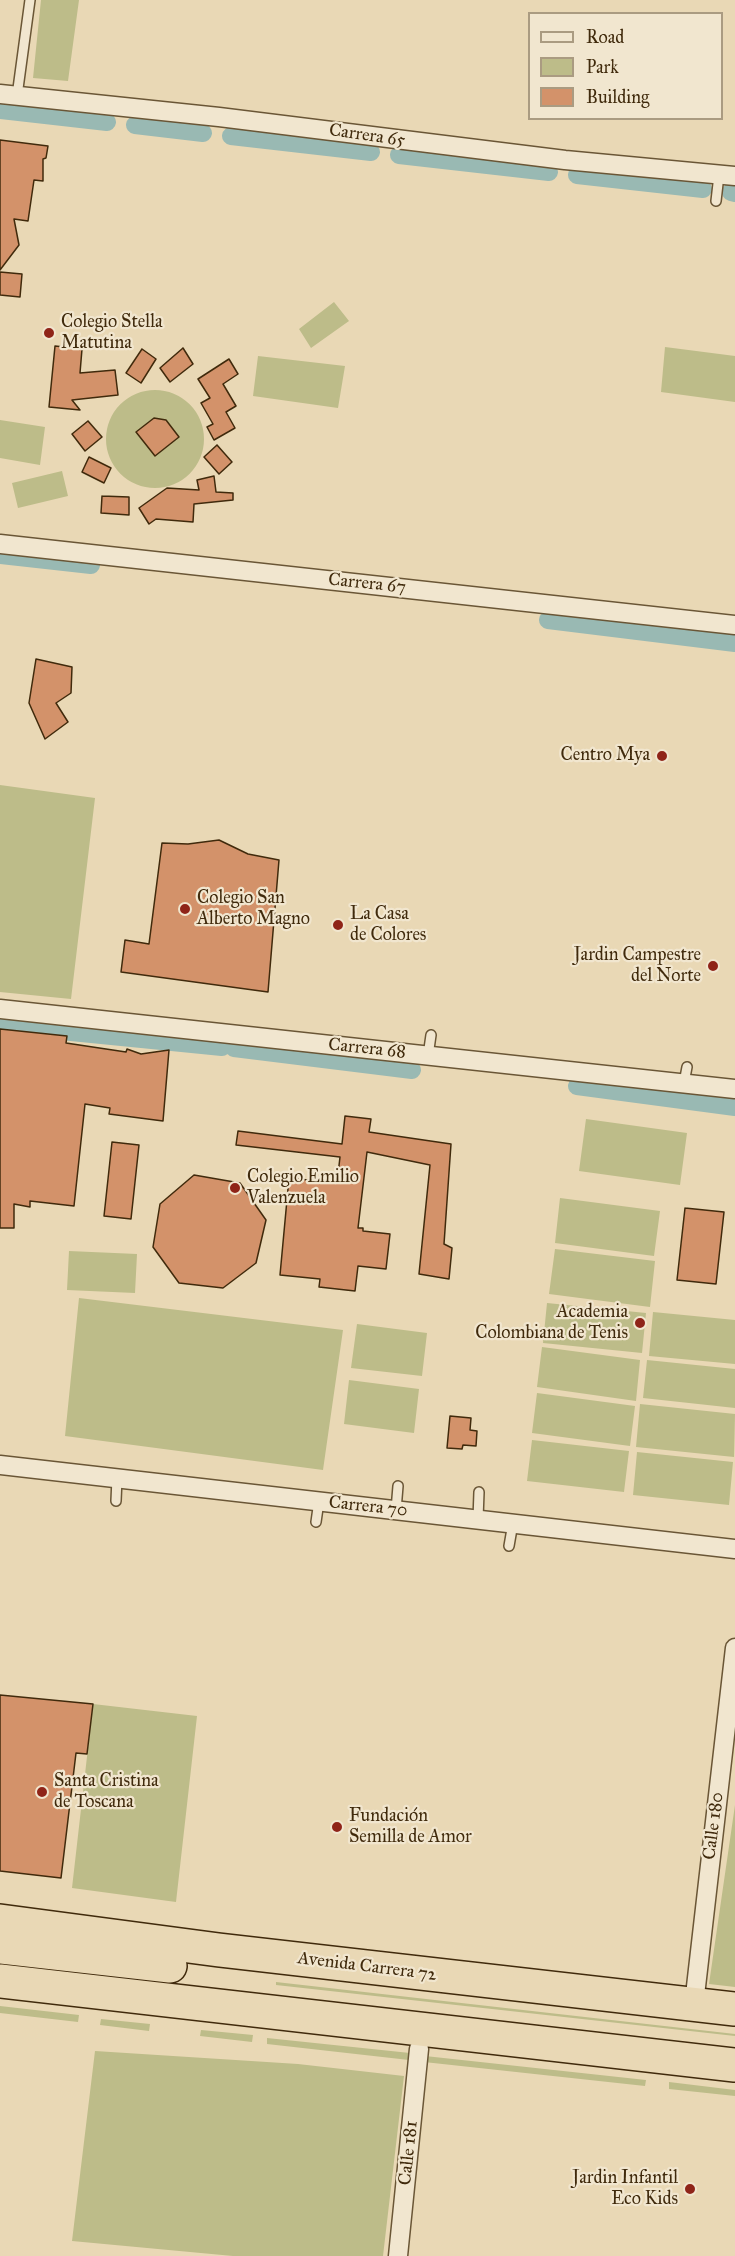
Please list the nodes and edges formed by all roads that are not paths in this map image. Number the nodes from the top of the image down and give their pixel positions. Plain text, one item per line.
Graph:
1 (30, 0) edge
2 (8, 95) edge
3 (727, 176) edge
4 (716, 201) dead end
5 (0, 544) edge
6 (735, 625) edge
7 (0, 1009) edge
8 (431, 1035) dead end
9 (428, 1056) junction
10 (735, 1089) edge
11 (0, 1465) edge
12 (117, 1478) junction
13 (398, 1486) dead end
14 (479, 1492) dead end
15 (116, 1501) dead end
16 (319, 1501) junction
17 (396, 1510) junction
18 (478, 1519) junction
19 (316, 1522) dead end
20 (513, 1523) junction
21 (509, 1546) dead end
22 (735, 1549) edge
23 (735, 1648) edge
24 (0, 1921) edge
25 (0, 1947) edge
26 (0, 1981) edge
27 (0, 2001) edge
28 (694, 2004) junction
29 (735, 2009) edge
30 (735, 2030) edge
31 (419, 2049) junction
32 (735, 2065) edge
33 (735, 2085) edge
34 (398, 2256) edge

1 - 2 lane
2 - 3 street, Carrera 65
3 - 4 lane
5 - 6 street, Carrera 67
7 - 9 street, Carrera 68
8 - 9 lane
9 - 10 street, Carrera 68
11 - 12 street, Carrera 70
12 - 15 lane
12 - 16 street, Carrera 70
13 - 17 lane
14 - 18 lane
16 - 17 street, Carrera 70
16 - 19 lane
17 - 18 street, Carrera 70
18 - 20 street, Carrera 70
20 - 21 lane
20 - 22 street, Carrera 70
23 - 28 street, Calle 180
24 - 28 highway, Avenida Carrera 72
25 - 30 highway, Avenida Carrera 72
26 - 32 highway
27 - 31 highway
28 - 29 highway, Avenida Carrera 72
31 - 33 highway
31 - 34 street, Calle 181

